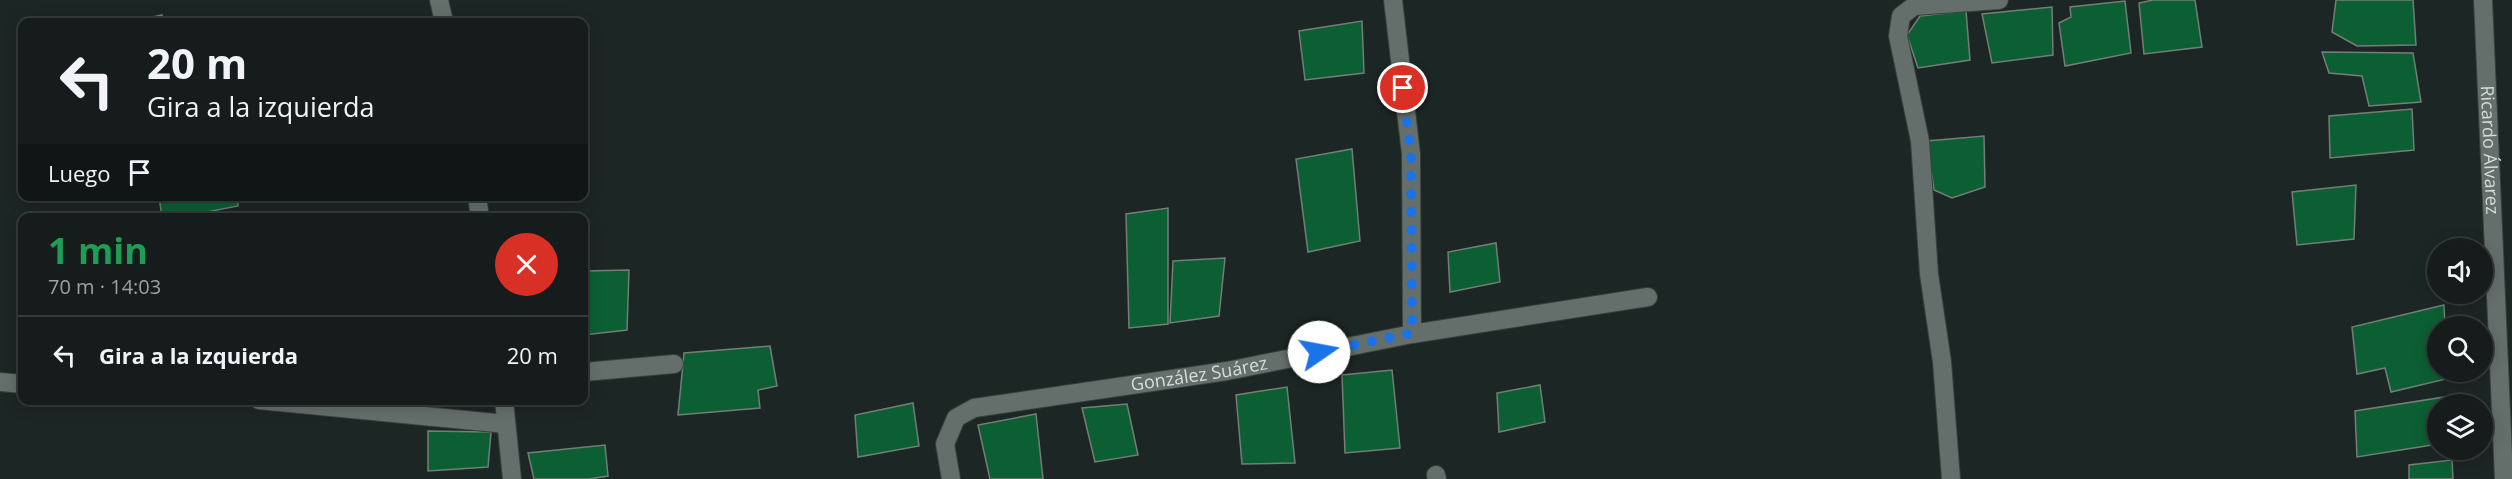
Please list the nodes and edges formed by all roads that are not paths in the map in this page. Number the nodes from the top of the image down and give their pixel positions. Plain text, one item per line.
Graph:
1 (440, 0) edge
2 (1393, 0) edge
3 (1999, 0) edge
4 (2483, 0) edge
5 (443, 18) edge
6 (1648, 297) dead end
7 (1412, 333) junction
8 (674, 364) dead end
9 (588, 372) edge
10 (0, 382) edge
11 (18, 384) edge
12 (310, 405) edge
13 (504, 405) edge
14 (2506, 410) edge
15 (506, 424) junction
16 (512, 479) edge
17 (951, 479) edge
18 (1951, 479) edge
19 (2504, 479) edge

1 - 5 street
2 - 7 street
3 - 18 street
4 - 14 street, Ricardo Álvarez
6 - 7 street, González Suárez
7 - 17 street, González Suárez
8 - 9 street
10 - 11 street
12 - 15 street
13 - 15 street
14 - 19 street, Ricardo Álvarez
15 - 16 street

